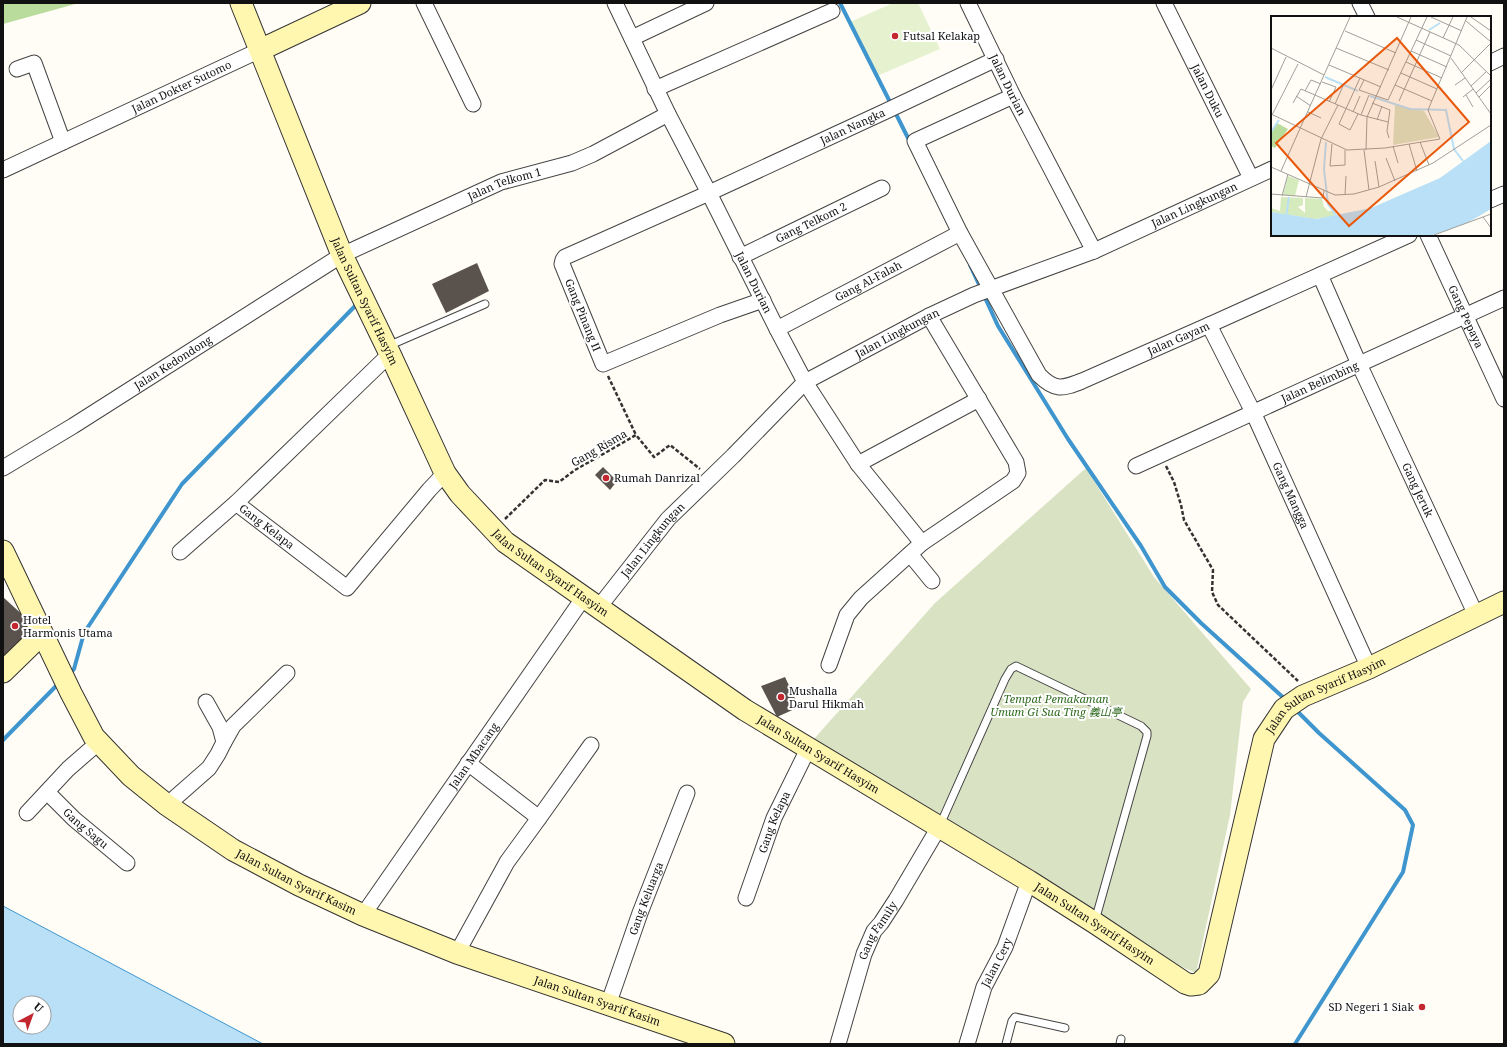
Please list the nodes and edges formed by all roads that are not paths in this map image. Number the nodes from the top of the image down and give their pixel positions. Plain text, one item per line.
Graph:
1 (241, 3) edge
2 (360, 3) edge
3 (424, 3) edge
4 (615, 3) edge
5 (706, 3) edge
6 (968, 3) edge
7 (1164, 3) edge
8 (1360, 3) edge
9 (832, 10) dead end
10 (1366, 16) edge
11 (632, 38) junction
12 (260, 50) junction
13 (1504, 56) edge
14 (996, 59) junction
15 (1491, 62) edge
16 (17, 69) dead end
17 (656, 89) junction
18 (1012, 96) junction
19 (473, 104) dead end
20 (668, 114) junction
21 (63, 142) junction
22 (1271, 169) edge
23 (3, 170) edge
24 (1251, 178) junction
25 (882, 188) dead end
26 (710, 193) junction
27 (1504, 194) edge
28 (1491, 200) edge
29 (670, 209) joint
30 (960, 233) junction
31 (1406, 236) edge
32 (1428, 236) edge
33 (1094, 251) junction
34 (342, 255) junction
35 (740, 257) junction
36 (1320, 275) junction
37 (991, 289) junction
38 (1504, 298) edge
39 (763, 300) junction
40 (485, 304) dead end
41 (929, 316) junction
42 (1465, 316) junction
43 (1210, 326) junction
44 (777, 330) junction
45 (389, 351) junction
46 (1359, 364) junction
47 (805, 382) junction
48 (979, 399) junction
49 (1504, 399) edge
50 (1253, 412) junction
51 (858, 464) junction
52 (1136, 466) dead end
53 (3, 468) edge
54 (445, 473) junction
55 (236, 503) junction
56 (922, 543) junction
57 (3, 551) edge
58 (180, 552) dead end
59 (910, 554) junction
60 (932, 581) dead end
61 (592, 602) junction
62 (1504, 602) edge
63 (1476, 615) junction
64 (42, 634) junction
65 (829, 665) dead end
66 (1369, 668) junction
67 (3, 672) edge
68 (287, 673) dead end
69 (206, 702) dead end
70 (99, 742) junction
71 (224, 742) junction
72 (591, 745) dead end
73 (808, 749) junction
74 (468, 763) junction
75 (46, 792) junction
76 (687, 794) dead end
77 (167, 805) junction
78 (28, 813) dead end
79 (539, 818) junction
80 (939, 828) junction
81 (127, 863) dead end
82 (1029, 881) junction
83 (746, 898) dead end
84 (363, 915) junction
85 (1095, 923) junction
86 (457, 953) junction
87 (608, 1005) junction
88 (1065, 1028) dead end
89 (724, 1044) edge
90 (838, 1044) edge
91 (967, 1044) edge
92 (1006, 1044) edge

1 - 12 street, Jalan Sultan Syarif Hasyim
2 - 12 street, Jalan Dokter Sutomo
3 - 19 street
4 - 11 street, Jalan Durian
5 - 11 street
6 - 14 street, Jalan Durian
7 - 24 street, Jalan Duku
8 - 10 street
9 - 17 street
11 - 17 street, Jalan Durian
12 - 21 street, Jalan Dokter Sutomo
12 - 34 street, Jalan Sultan Syarif Hasyim
13 - 15 street
14 - 18 street, Jalan Durian
14 - 26 street, Jalan Nangka
16 - 21 street
17 - 20 street, Jalan Durian
18 - 30 street, Jalan Gayam
18 - 33 street, Jalan Durian
20 - 26 street, Jalan Durian
20 - 34 street, Jalan Telkom 1
21 - 23 street, Jalan Dokter Sutomo
22 - 24 street, Jalan Lingkungan
24 - 33 street, Jalan Lingkungan
25 - 35 street, Gang Telkom 2
26 - 29 street, Jalan Nangka
26 - 35 street, Jalan Durian
27 - 28 street
29 - 39 street, Gang Pinang II
30 - 37 street, Jalan Gayam
30 - 44 street, Gang Al-Falah
31 - 36 street, Jalan Gayam
32 - 42 street, Gang Pepaya
33 - 37 street, Jalan Lingkungan
34 - 45 street, Jalan Sultan Syarif Hasyim
34 - 53 street, Jalan Kedondong
35 - 39 street, Jalan Durian
36 - 43 street, Jalan Gayam
36 - 46 street, Gang Jeruk
37 - 41 street, Jalan Lingkungan
37 - 43 street, Jalan Gayam
38 - 42 street, Jalan Belimbing
39 - 44 street, Jalan Durian
40 - 45 lane
41 - 47 street, Jalan Lingkungan
41 - 48 street
42 - 46 street, Jalan Belimbing
42 - 49 street, Gang Pepaya
43 - 50 street, Gang Mangga
44 - 47 street, Jalan Durian
45 - 54 street, Jalan Sultan Syarif Hasyim
45 - 55 street, Gang Kelapa
46 - 50 street, Jalan Belimbing
46 - 63 street, Gang Jeruk
47 - 51 street, Jalan Durian
47 - 61 street, Jalan Lingkungan
48 - 51 street
48 - 56 street
50 - 52 street, Jalan Belimbing
50 - 66 street, Gang Mangga
51 - 56 street, Jalan Durian
54 - 55 street, Gang Kelapa
54 - 61 street, Jalan Sultan Syarif Hasyim
55 - 58 street
56 - 59 street
57 - 64 street, Jalan Sultan Syarif Kasim
59 - 60 street
59 - 65 street
61 - 73 street, Jalan Sultan Syarif Hasyim
61 - 74 street, Jalan Mbacang
62 - 63 street, Jalan Sultan Syarif Hasyim
63 - 66 street, Jalan Sultan Syarif Hasyim
64 - 67 street
64 - 70 street, Jalan Sultan Syarif Kasim
66 - 85 street, Jalan Sultan Syarif Hasyim
68 - 71 street
69 - 71 street
70 - 75 street
70 - 77 street, Jalan Sultan Syarif Kasim
71 - 77 street
72 - 79 street
73 - 80 street, Jalan Sultan Syarif Hasyim
73 - 83 street, Gang Kelapa
74 - 79 street
74 - 84 street, Jalan Mbacang
75 - 78 street
75 - 81 street, Gang Sagu
76 - 87 street, Gang Keluarga
77 - 84 street, Jalan Sultan Syarif Kasim
79 - 86 street
80 - 82 street, Jalan Sultan Syarif Hasyim
80 - 85 lane
80 - 90 street, Gang Family
82 - 85 street, Jalan Sultan Syarif Hasyim
82 - 91 street, Jalan Cery
84 - 86 street, Jalan Sultan Syarif Kasim
86 - 87 street, Jalan Sultan Syarif Kasim
87 - 89 street, Jalan Sultan Syarif Kasim
88 - 92 lane

